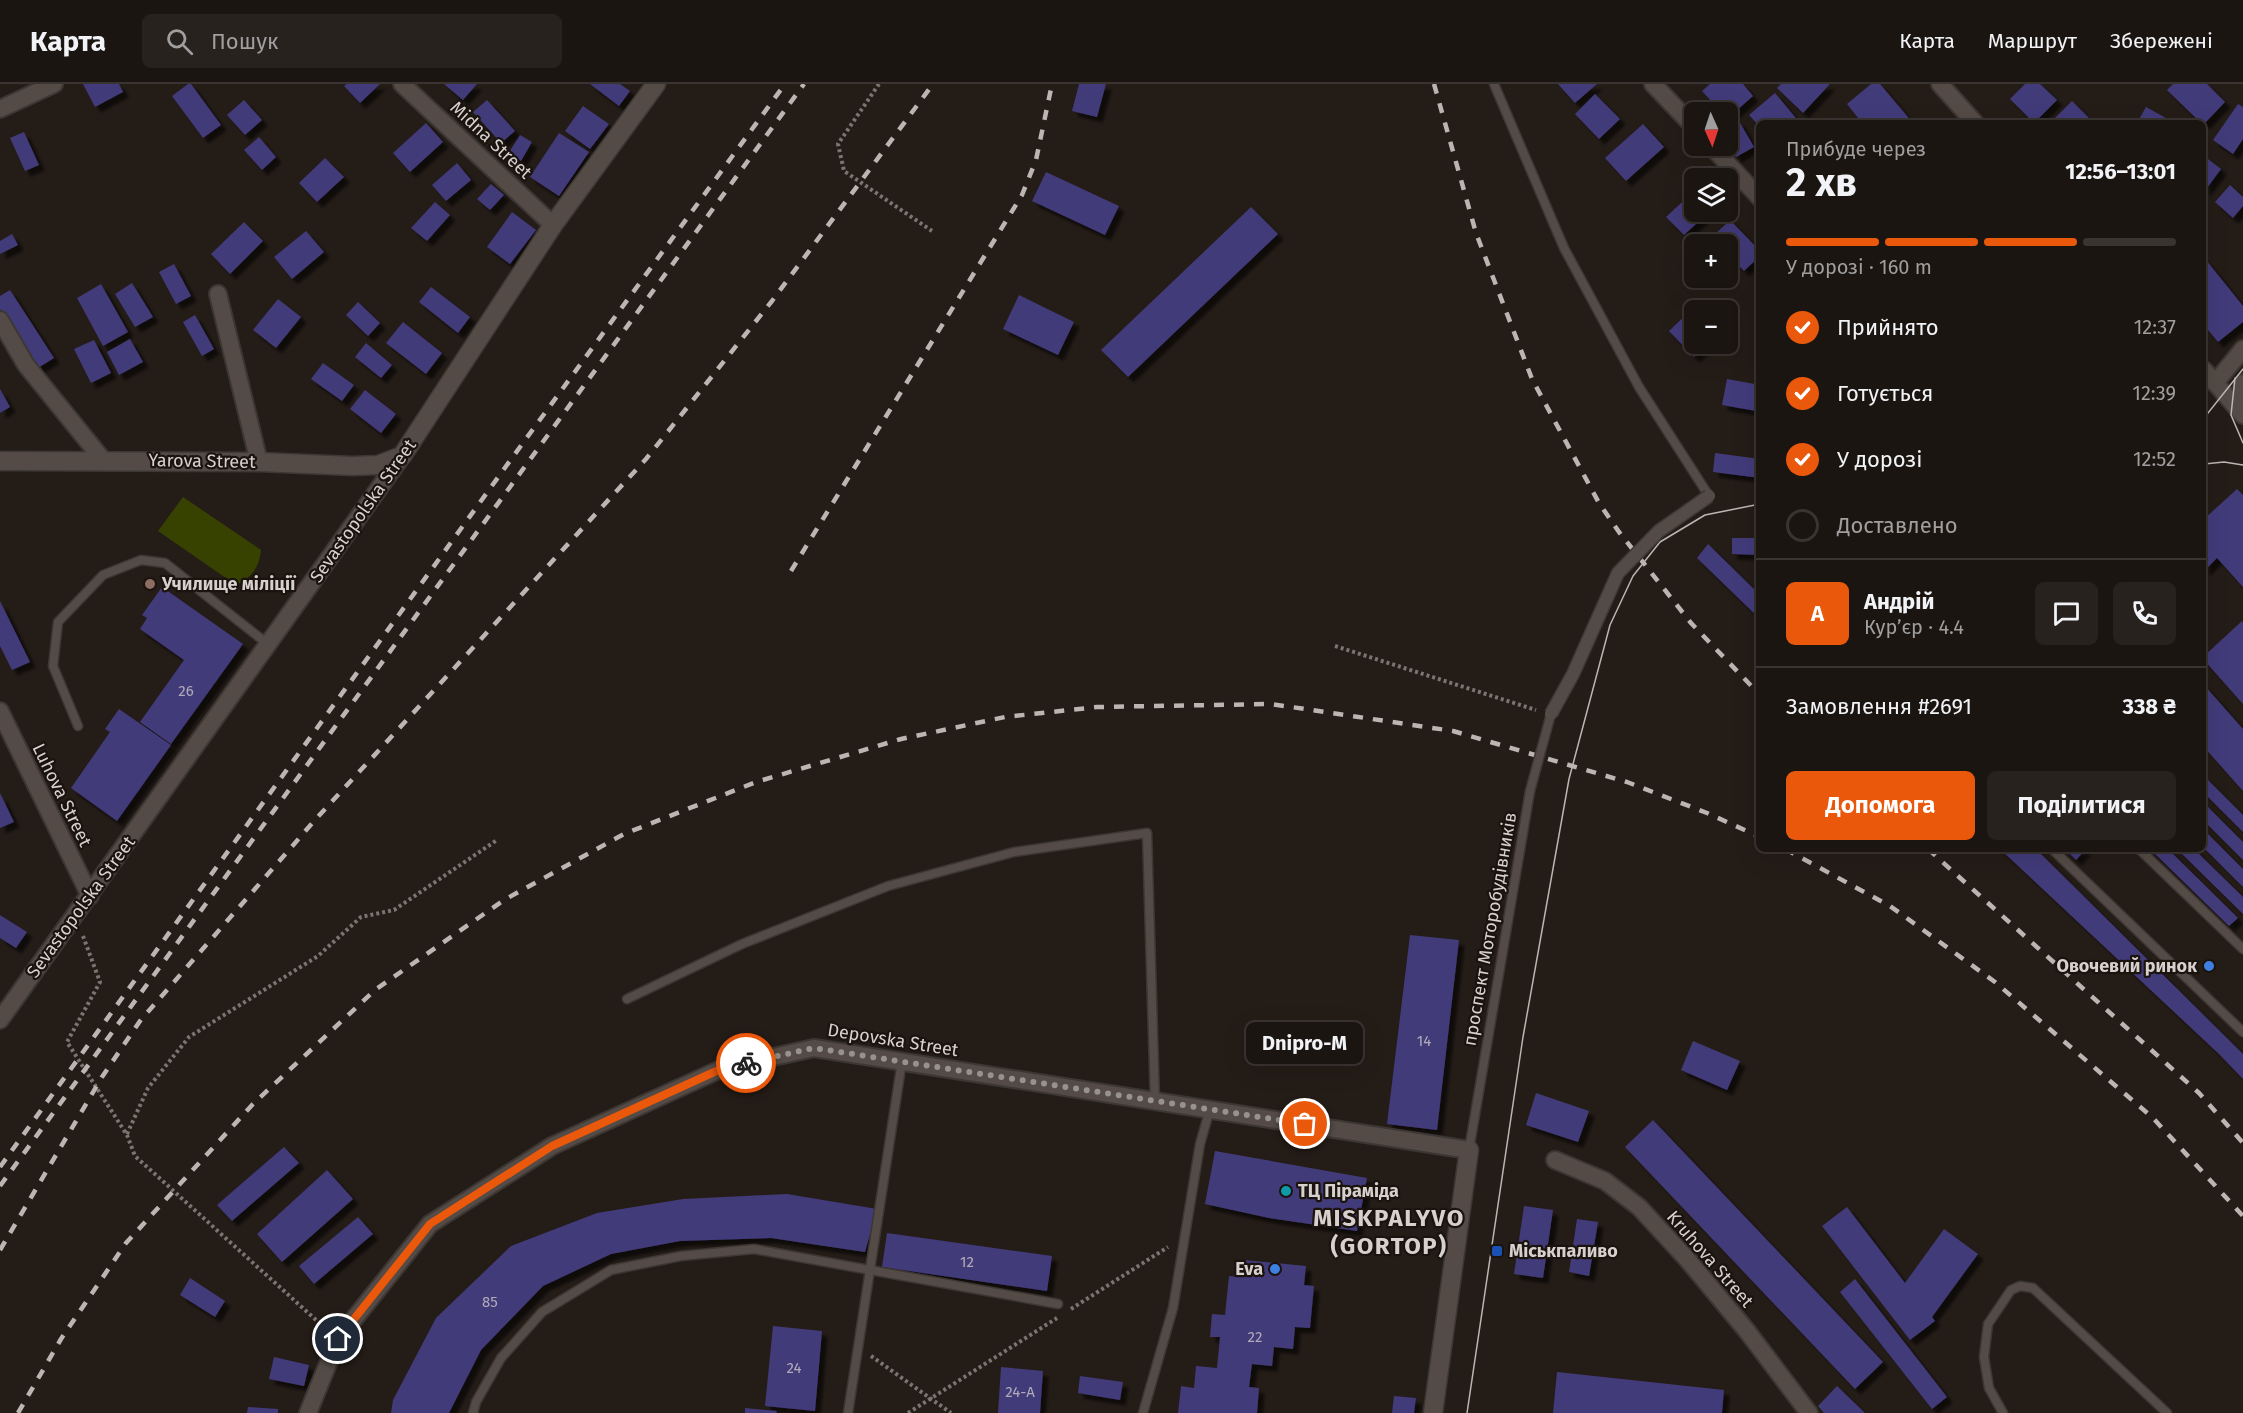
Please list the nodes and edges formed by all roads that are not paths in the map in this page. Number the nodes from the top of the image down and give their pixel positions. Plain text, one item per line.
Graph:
1 (54, 84) edge
2 (402, 84) edge
3 (656, 84) edge
4 (1494, 84) edge
5 (1653, 84) edge
6 (1940, 84) edge
7 (0, 109) edge
8 (1684, 116) edge
9 (1972, 120) edge
10 (1720, 156) edge
11 (1756, 194) edge
12 (553, 225) junction
13 (218, 294) dead end
14 (0, 320) edge
15 (2243, 350) edge
16 (2209, 377) edge
17 (2243, 383) edge
18 (2241, 412) edge
19 (402, 456) junction
20 (103, 460) junction
21 (0, 461) edge
22 (259, 462) junction
23 (1709, 496) joint
24 (268, 645) junction
25 (0, 711) edge
26 (1551, 714) joint
27 (78, 726) dead end
28 (2055, 852) edge
29 (2142, 852) edge
30 (90, 896) junction
31 (2243, 949) edge
32 (627, 999) dead end
33 (0, 1020) edge
34 (2243, 1032) edge
35 (902, 1061) junction
36 (1155, 1101) junction
37 (1210, 1109) junction
38 (1469, 1150) junction
39 (1555, 1160) dead end
40 (870, 1270) junction
41 (1058, 1304) dead end
42 (308, 1413) edge
43 (473, 1413) edge
44 (848, 1413) edge
45 (1143, 1413) edge
46 (1433, 1413) edge
47 (1809, 1413) edge
48 (2003, 1413) edge
49 (2167, 1413) edge

1 - 7 street
2 - 12 street, Midna Street
3 - 12 street, Sevastopolska Street
4 - 23 lane
5 - 8 street
6 - 9 street
10 - 11 street
12 - 19 street, Sevastopolska Street
13 - 22 street
14 - 20 street
15 - 16 street
16 - 18 street
17 - 18 street
19 - 22 street, Yarova Street
19 - 24 street, Sevastopolska Street
20 - 21 street, Yarova Street
20 - 22 street, Yarova Street
23 - 26 street, bridge
24 - 27 lane
24 - 30 street, Sevastopolska Street
25 - 30 street, Luhova Street
26 - 38 lane, проспект Моторобудівників, bridge
28 - 34 lane
29 - 31 lane
30 - 33 street, Sevastopolska Street
32 - 36 lane
35 - 36 street, Depovska Street
35 - 40 lane
35 - 42 street, Depovska Street
36 - 37 street, Depovska Street
37 - 38 street, Depovska Street
37 - 45 lane
38 - 46 street
39 - 47 street, Kruhova Street
40 - 41 lane
40 - 43 lane
40 - 44 lane
48 - 49 lane

